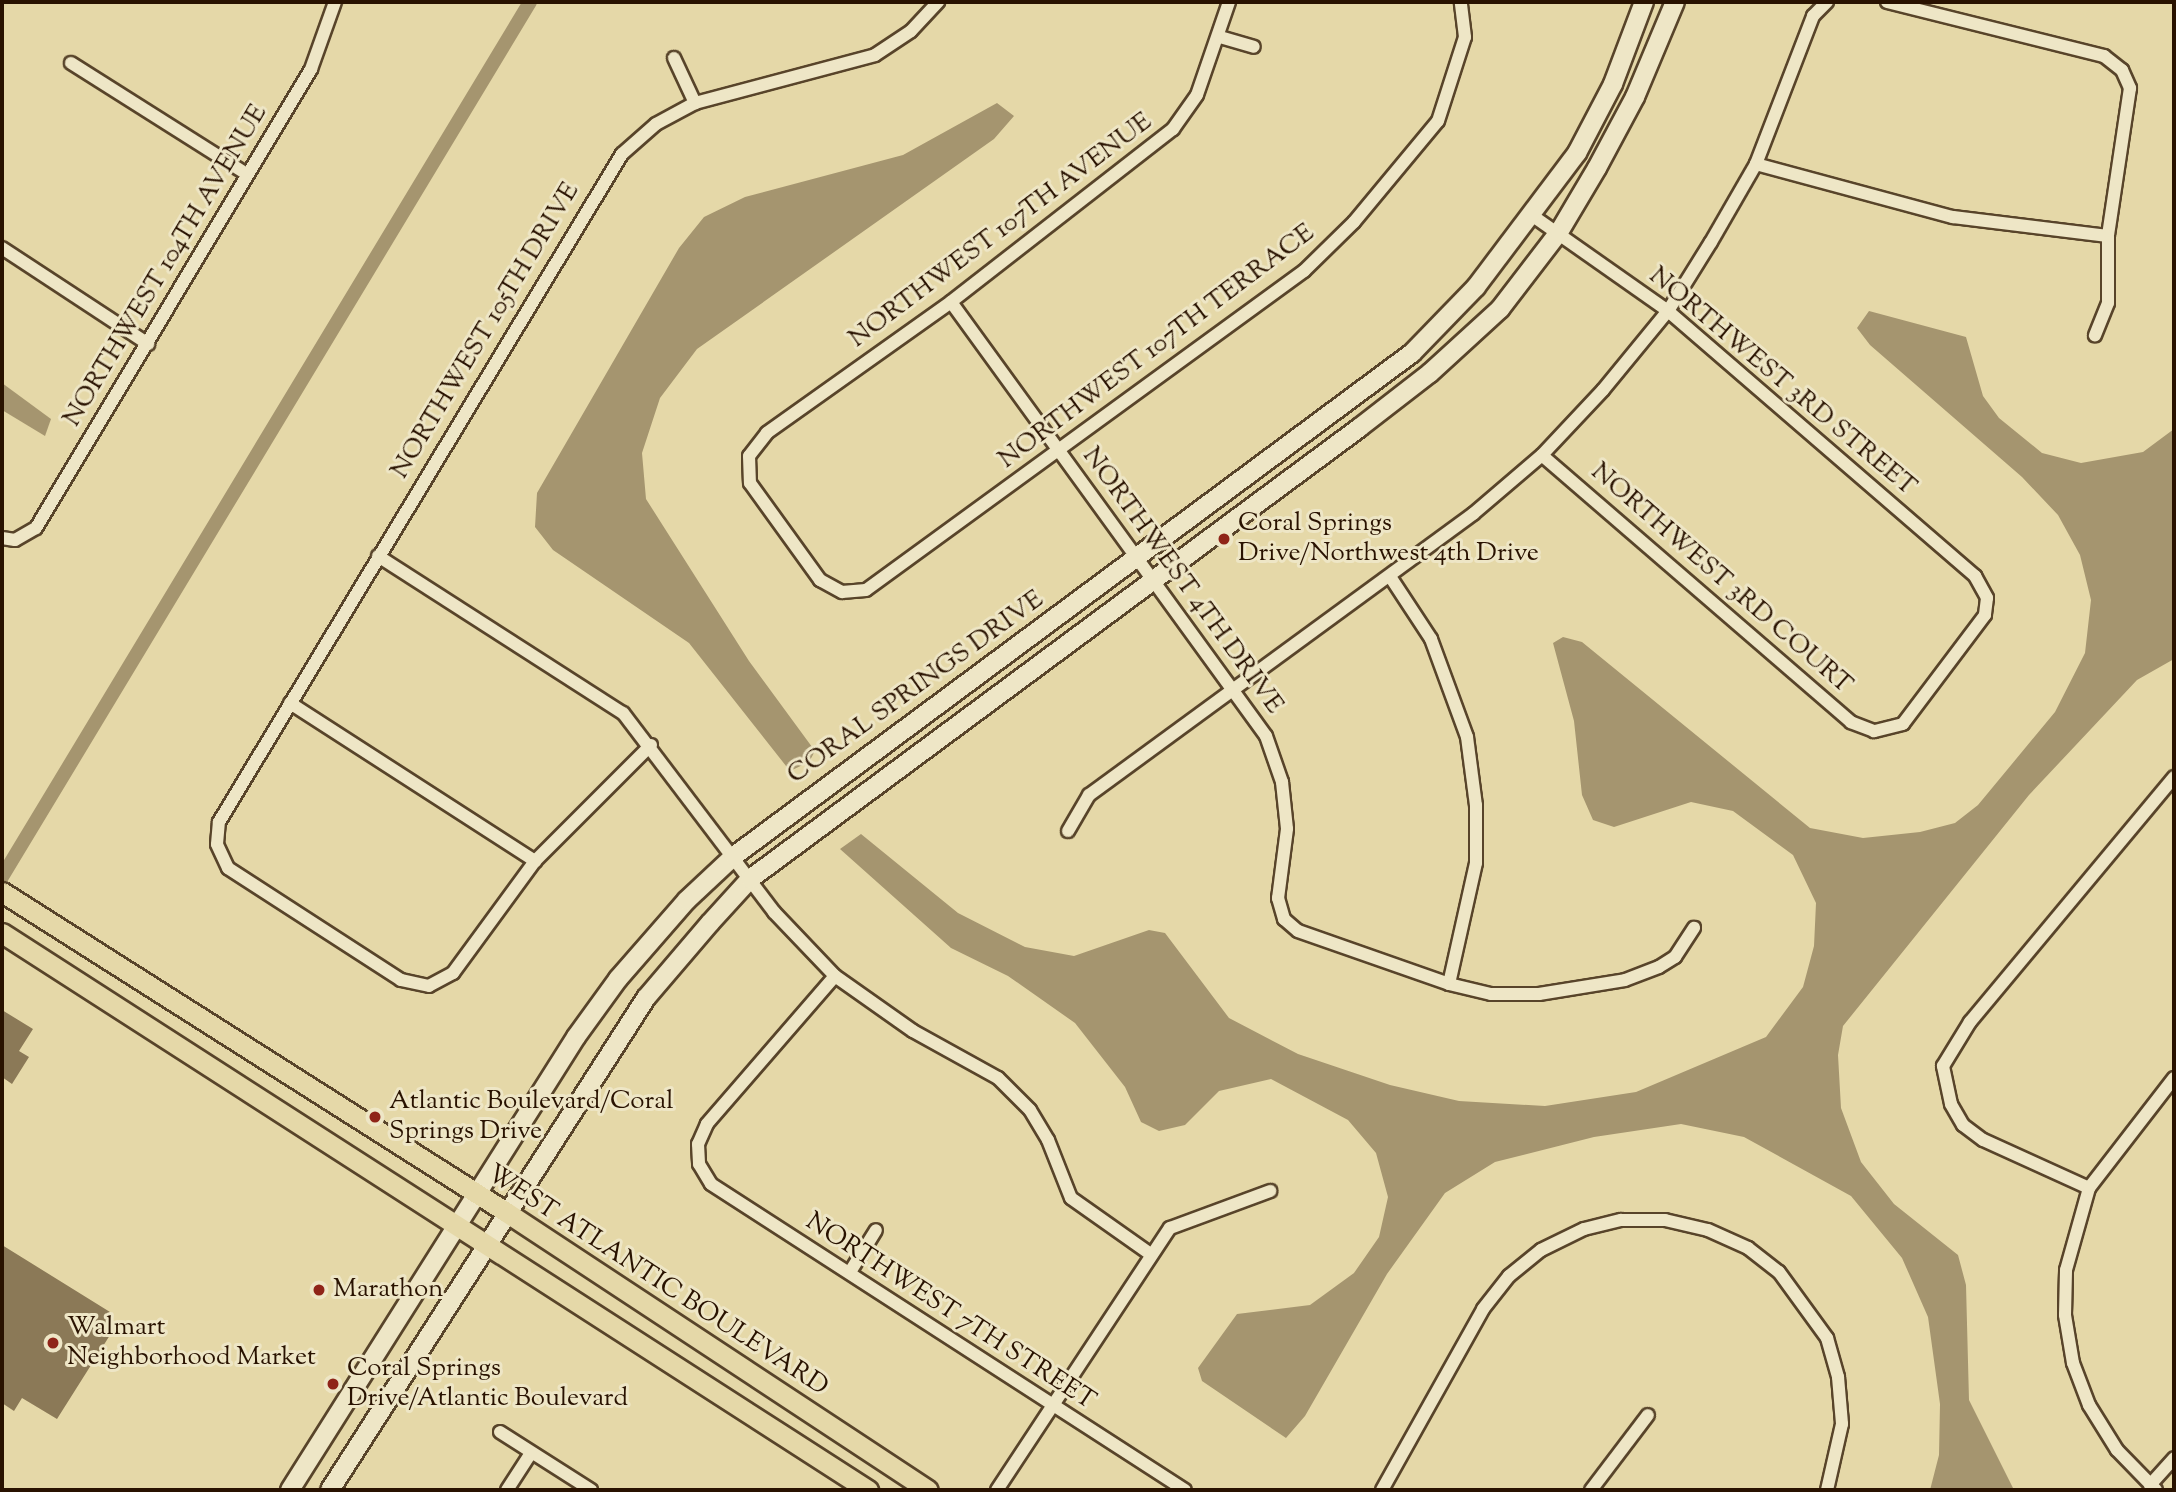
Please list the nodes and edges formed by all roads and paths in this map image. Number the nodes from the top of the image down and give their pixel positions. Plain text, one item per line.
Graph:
1 (335, 2) edge
2 (938, 2) edge
3 (1229, 2) edge
4 (1461, 2) edge
5 (1644, 2) edge
6 (1675, 2) edge
7 (1827, 2) edge
8 (1887, 2) edge
9 (1220, 37) junction
10 (1254, 47) dead end
11 (674, 58) dead end
12 (71, 63) dead end
13 (695, 103) junction
14 (1756, 164) junction
15 (245, 173) junction
16 (1533, 216) junction
17 (1559, 232) junction
18 (2108, 236) junction
19 (2, 248) edge
20 (951, 302) junction
21 (1668, 311) junction
22 (2095, 335) dead end
23 (148, 344) junction
24 (1058, 451) junction
25 (1542, 455) junction
26 (2, 538) edge
27 (378, 556) junction
28 (1138, 558) junction
29 (1391, 578) junction
30 (1155, 580) junction
31 (842, 592) joint
32 (1233, 688) junction
33 (290, 703) junction
34 (1874, 731) joint
35 (651, 745) junction
36 (2174, 777) edge
37 (1068, 831) dead end
38 (734, 856) junction
39 (535, 861) junction
40 (750, 879) junction
41 (2, 892) edge
42 (1694, 928) dead end
43 (3, 934) edge
44 (835, 976) junction
45 (1450, 984) junction
46 (2174, 1078) edge
47 (2089, 1188) junction
48 (1270, 1191) dead end
49 (475, 1192) junction
50 (506, 1212) junction
51 (453, 1227) junction
52 (876, 1230) dead end
53 (484, 1248) junction
54 (1149, 1253) junction
55 (850, 1272) junction
56 (1052, 1405) junction
57 (1648, 1415) dead end
58 (500, 1432) dead end
59 (531, 1453) junction
60 (2174, 1458) edge
61 (2153, 1488) edge
62 (290, 1490) edge
63 (330, 1490) edge
64 (507, 1490) edge
65 (591, 1490) edge
66 (867, 1490) edge
67 (929, 1490) edge
68 (997, 1490) edge
69 (1185, 1490) edge
70 (1382, 1490) edge
71 (1591, 1490) edge
72 (1827, 1490) edge

1 - 15 street, NORTHWEST 104TH AVENUE
2 - 13 street, NORTHWEST 105TH DRIVE
3 - 9 street, NORTHWEST 107TH AVENUE
4 - 24 street, NORTHWEST 107TH TERRACE
5 - 16 main road, CORAL SPRINGS DRIVE
6 - 17 main road, CORAL SPRINGS DRIVE
7 - 14 street
8 - 18 street
9 - 10 street
9 - 20 street, NORTHWEST 107TH AVENUE
11 - 13 street
12 - 15 street
13 - 27 street, NORTHWEST 105TH DRIVE
14 - 18 street
14 - 21 street
15 - 23 street, NORTHWEST 104TH AVENUE
16 - 17 street, NORTHWEST 3RD STREET
16 - 28 main road, CORAL SPRINGS DRIVE
17 - 21 street, NORTHWEST 3RD STREET
17 - 30 main road, CORAL SPRINGS DRIVE
18 - 22 street
19 - 23 street
20 - 24 street, NORTHWEST 4TH DRIVE
20 - 31 street, NORTHWEST 107TH AVENUE
21 - 25 street
21 - 34 street, NORTHWEST 3RD STREET
23 - 26 street, NORTHWEST 104TH AVENUE
24 - 28 street, NORTHWEST 4TH DRIVE
24 - 31 street, NORTHWEST 107TH TERRACE
25 - 29 street
25 - 34 street, NORTHWEST 3RD COURT
27 - 33 street, NORTHWEST 105TH DRIVE
27 - 35 street
28 - 30 street, NORTHWEST 4TH DRIVE
28 - 38 main road, CORAL SPRINGS DRIVE
29 - 32 street
29 - 45 street
30 - 32 street, NORTHWEST 4TH DRIVE
30 - 40 main road, CORAL SPRINGS DRIVE
32 - 37 street
32 - 45 street, NORTHWEST 4TH DRIVE
33 - 39 street
33 - 39 street, NORTHWEST 105TH DRIVE
35 - 38 street
35 - 39 street
36 - 47 street
38 - 40 street
38 - 49 main road, CORAL SPRINGS DRIVE
40 - 44 street
40 - 50 main road, CORAL SPRINGS DRIVE
41 - 49 main road, WEST ATLANTIC BOULEVARD
42 - 45 street
43 - 51 main road
44 - 54 street
44 - 55 street, NORTHWEST 7TH STREET
46 - 47 street
47 - 61 street
48 - 54 street
49 - 50 main road, WEST ATLANTIC BOULEVARD
49 - 51 main road, CORAL SPRINGS DRIVE
50 - 53 main road, CORAL SPRINGS DRIVE
50 - 67 main road, WEST ATLANTIC BOULEVARD
51 - 53 main road
51 - 62 main road, CORAL SPRINGS DRIVE
52 - 55 street
53 - 63 main road, CORAL SPRINGS DRIVE
53 - 66 main road
54 - 56 street
55 - 56 street, NORTHWEST 7TH STREET
56 - 68 street
56 - 69 street, NORTHWEST 7TH STREET
57 - 71 street
58 - 59 street
59 - 64 street
59 - 65 street
60 - 61 street
70 - 72 street

